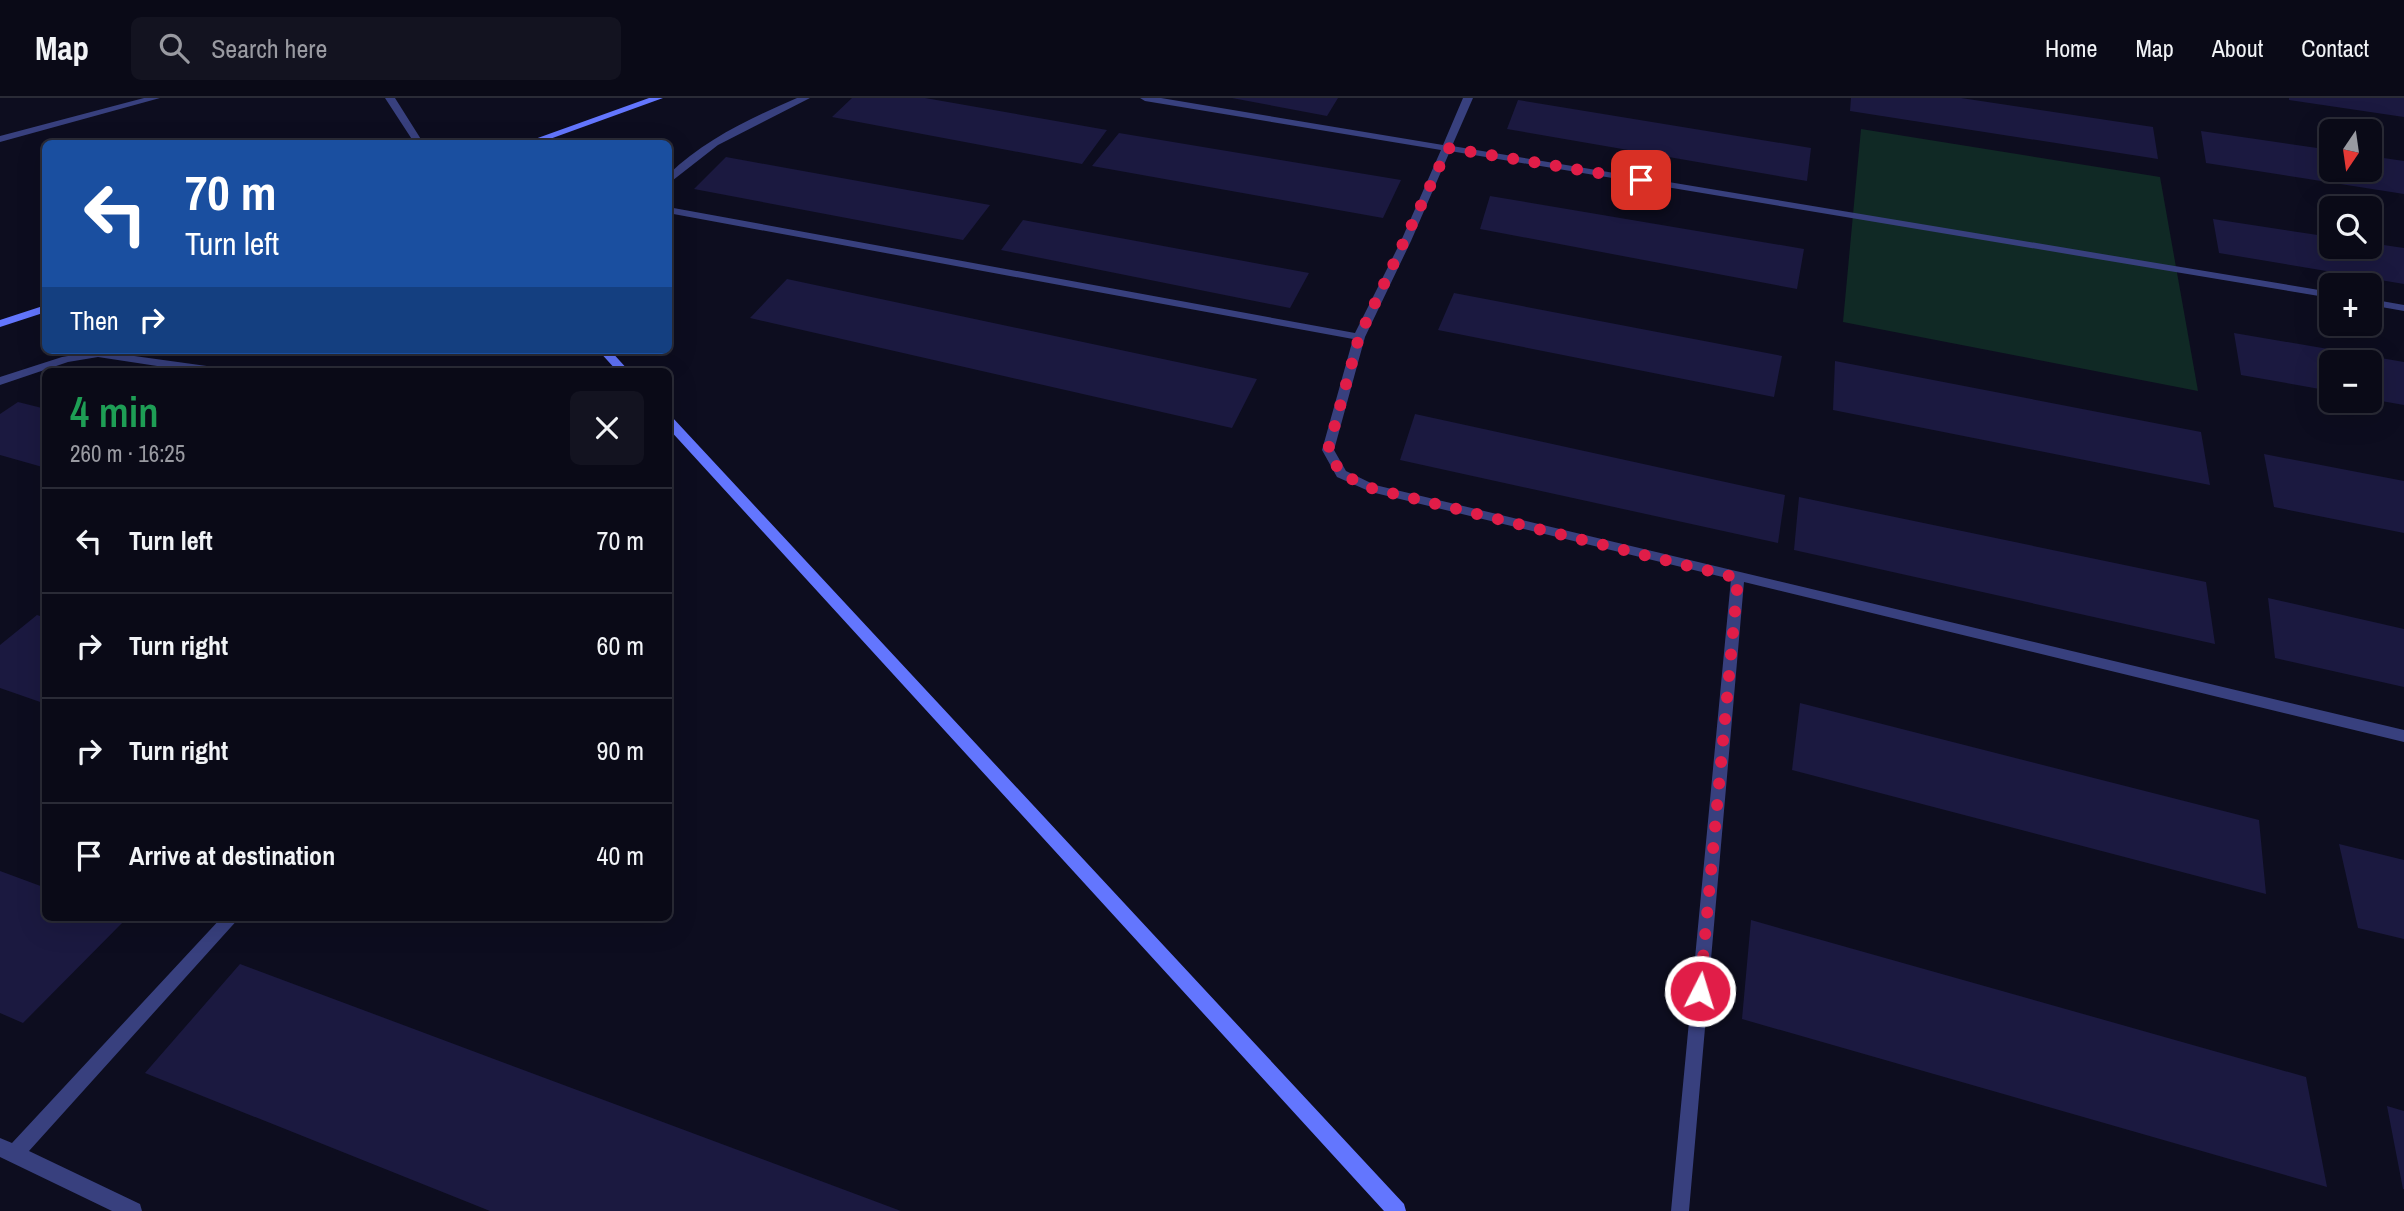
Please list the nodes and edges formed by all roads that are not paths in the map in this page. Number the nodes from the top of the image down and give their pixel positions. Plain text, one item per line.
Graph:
1 (155, 98) edge
2 (390, 98) edge
3 (658, 98) edge
4 (805, 98) edge
5 (1145, 98) edge
6 (1468, 98) edge
7 (0, 139) edge
8 (417, 140) edge
9 (537, 140) edge
10 (1448, 148) junction
11 (672, 177) edge
12 (672, 210) edge
13 (2319, 293) edge
14 (2382, 304) edge
15 (2404, 307) edge
16 (42, 309) edge
17 (0, 324) edge
18 (1359, 337) junction
19 (98, 354) edge
20 (98, 354) edge
21 (608, 354) edge
22 (194, 368) edge
23 (620, 368) edge
24 (0, 381) edge
25 (672, 424) edge
26 (1738, 578) junction
27 (2404, 736) edge
28 (228, 921) edge
29 (7, 1151) edge
30 (133, 1211) edge
31 (1397, 1211) edge
32 (1680, 1211) edge

1 - 7 street
2 - 8 street
3 - 9 street
4 - 11 street
5 - 10 street
6 - 10 street
10 - 13 street
10 - 18 street
12 - 18 street
14 - 15 street
16 - 17 street
18 - 26 street
19 - 22 street
20 - 24 street
21 - 23 street
25 - 31 street
26 - 27 street
26 - 32 street
28 - 29 street
29 - 30 street

